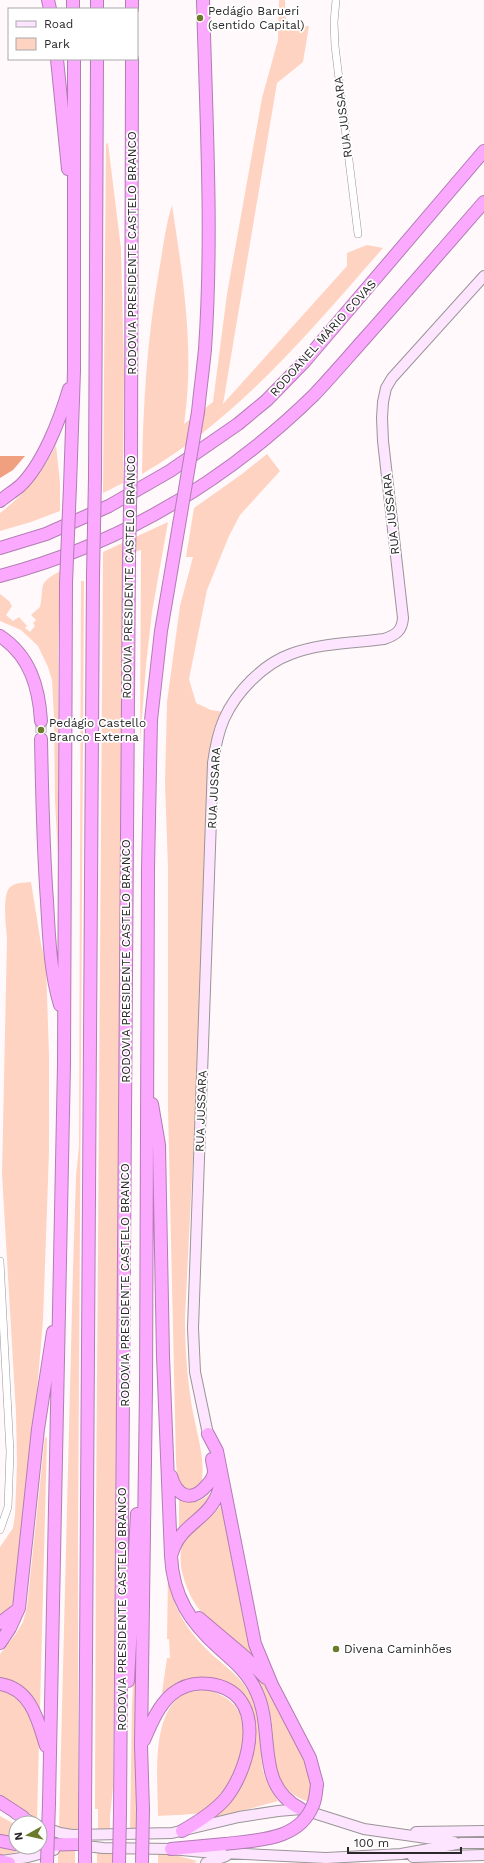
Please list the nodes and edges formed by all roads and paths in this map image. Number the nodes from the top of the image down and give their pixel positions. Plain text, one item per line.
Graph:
1 (202, 0) edge
2 (336, 0) edge
3 (57, 60) edge
4 (74, 60) edge
5 (97, 60) edge
6 (132, 60) edge
7 (484, 151) edge
8 (484, 202) edge
9 (75, 225) junction
10 (358, 234) dead end
11 (484, 276) edge
12 (74, 371) junction
13 (0, 502) edge
14 (0, 548) edge
15 (0, 576) edge
16 (0, 636) edge
17 (41, 721) tunnel mouth
18 (41, 739) tunnel mouth
19 (64, 1016) junction
20 (147, 1079) junction
21 (0, 1261) edge
22 (61, 1278) junction
23 (146, 1390) junction
24 (208, 1434) junction
25 (168, 1468) junction
26 (222, 1473) junction
27 (0, 1530) edge
28 (171, 1556) junction
29 (174, 1583) junction
30 (19, 1608) junction
31 (14, 1619) junction
32 (0, 1623) edge
33 (0, 1631) edge
34 (0, 1643) edge
35 (0, 1684) edge
36 (272, 1685) junction
37 (122, 1713) junction
38 (141, 1745) junction
39 (50, 1756) junction
40 (0, 1802) edge
41 (0, 1807) edge
42 (301, 1809) junction
43 (17, 1815) edge
44 (20, 1815) edge
45 (48, 1829) edge
46 (182, 1831) junction
47 (484, 1831) edge
48 (398, 1834) junction
49 (465, 1843) junction
50 (484, 1843) edge
51 (76, 1844) junction
52 (48, 1845) edge
53 (170, 1849) junction
54 (233, 1854) junction
55 (402, 1854) junction
56 (484, 1855) edge
57 (0, 1862) edge
58 (9, 1863) edge
59 (47, 1863) edge
60 (85, 1863) edge
61 (119, 1863) edge
62 (142, 1863) edge
63 (206, 1863) edge

1 - 20 highway, bridge
2 - 10 street, RUA JUSSARA
3 - 9 highway
4 - 9 highway
5 - 60 highway, bridge
6 - 37 highway, RODOVIA PRESIDENTE CASTELO BRANCO, bridge
7 - 14 highway, RODOANEL MÁRIO COVAS
8 - 15 highway
9 - 12 highway
11 - 24 main road, RUA JUSSARA
12 - 13 highway
12 - 19 highway, bridge
16 - 17 highway
18 - 19 highway
19 - 22 highway
20 - 23 highway
20 - 25 highway
21 - 27 street
22 - 30 highway
22 - 39 highway
23 - 37 highway
23 - 38 highway
24 - 25 highway
24 - 26 highway
25 - 28 highway
26 - 28 highway
26 - 36 highway
28 - 29 highway
29 - 36 highway
29 - 42 highway
30 - 31 highway
30 - 32 highway
31 - 33 highway
31 - 34 highway
35 - 39 highway
36 - 53 highway, bridge
37 - 61 highway, RODOVIA PRESIDENTE CASTELO BRANCO, bridge
38 - 46 highway
38 - 62 highway, bridge
39 - 59 highway, bridge
40 - 44 highway
41 - 43 main road
42 - 46 main road
42 - 48 main road
45 - 46 main road
47 - 48 main road
48 - 49 main road
49 - 50 main road
49 - 55 main road
51 - 52 highway
51 - 53 main road
51 - 57 main road
53 - 54 main road
54 - 55 main road
54 - 63 main road
55 - 56 main road
57 - 58 highway

